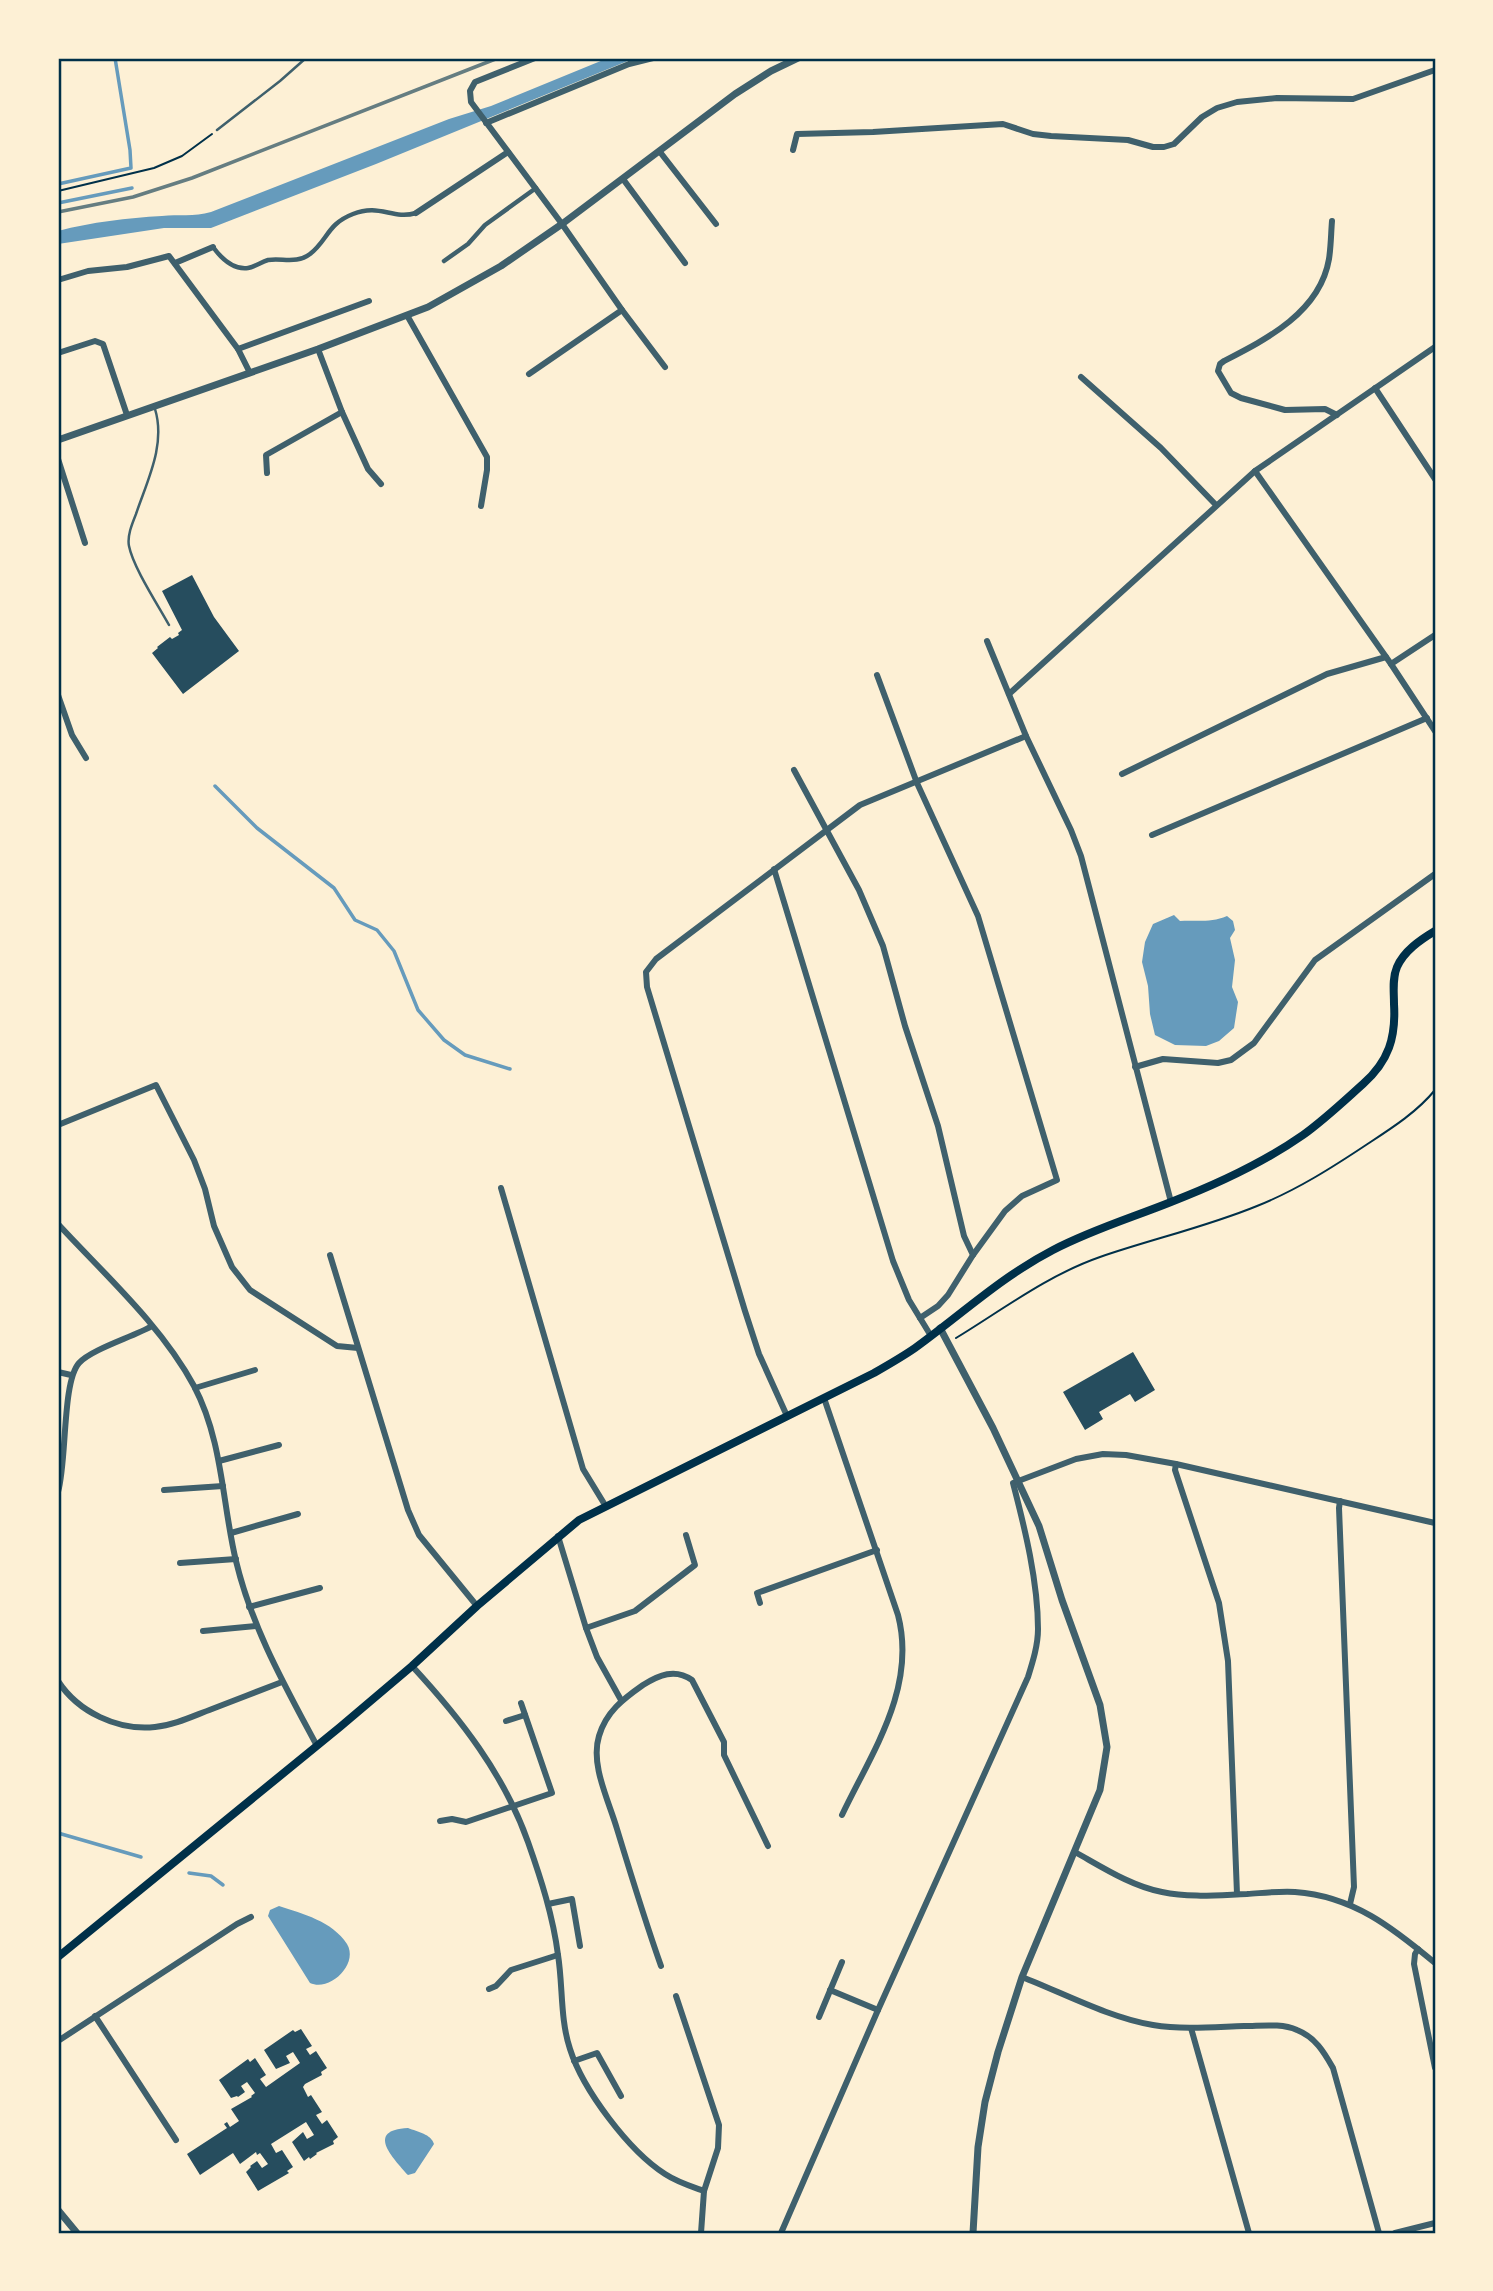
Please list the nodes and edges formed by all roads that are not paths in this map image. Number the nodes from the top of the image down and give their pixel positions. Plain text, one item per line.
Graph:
1 (306, 58) edge
2 (535, 58) edge
3 (653, 58) edge
4 (799, 58) edge
5 (1435, 71) edge
6 (485, 121) junction
7 (217, 130) road end
8 (793, 150) dead end
9 (508, 152) junction
10 (660, 152) junction
11 (623, 179) junction
12 (536, 188) junction
13 (416, 213) joint
14 (1332, 220) dead end
15 (562, 224) junction
16 (716, 224) dead end
17 (213, 247) joint
18 (444, 261) dead end
19 (175, 263) junction
20 (685, 263) dead end
21 (58, 280) edge
22 (369, 302) dead end
23 (622, 310) junction
24 (408, 317) junction
25 (1435, 347) edge
26 (238, 349) junction
27 (318, 349) junction
28 (58, 353) edge
29 (664, 367) dead end
30 (250, 373) junction
31 (529, 374) dead end
32 (1081, 377) dead end
33 (1375, 388) junction
34 (154, 406) junction
35 (342, 412) junction
36 (127, 415) junction
37 (1337, 415) junction
38 (58, 440) edge
39 (58, 459) edge
40 (1255, 471) junction
41 (267, 473) dead end
42 (1435, 479) edge
43 (381, 484) dead end
44 (1216, 505) junction
45 (481, 506) dead end
46 (85, 543) dead end
47 (169, 625) dead end
48 (1435, 635) edge
49 (987, 641) dead end
50 (1386, 657) junction
51 (1391, 664) junction
52 (877, 675) dead end
53 (1009, 694) junction
54 (58, 695) edge
55 (1427, 718) junction
56 (1435, 731) edge
57 (1026, 736) junction
58 (86, 758) dead end
59 (794, 770) dead end
60 (1122, 774) dead end
61 (917, 783) junction
62 (826, 830) junction
63 (1152, 835) dead end
64 (774, 869) junction
65 (1435, 874) edge
66 (1435, 931) edge
67 (1135, 1066) junction
68 (58, 1125) edge
69 (500, 1188) dead end
70 (1171, 1202) junction
71 (58, 1224) edge
72 (330, 1255) dead end
73 (973, 1255) junction
74 (920, 1318) junction
75 (152, 1326) junction
76 (940, 1328) junction
77 (931, 1336) junction
78 (358, 1349) junction
79 (255, 1370) dead end
80 (58, 1372) edge
81 (71, 1375) junction
82 (195, 1388) junction
83 (824, 1398) junction
84 (787, 1416) junction
85 (279, 1445) dead end
86 (219, 1461) junction
87 (1176, 1464) junction
88 (1019, 1481) junction
89 (223, 1486) junction
90 (164, 1490) dead end
91 (58, 1492) edge
92 (1340, 1501) junction
93 (605, 1505) junction
94 (298, 1514) dead end
95 (1435, 1523) edge
96 (231, 1533) junction
97 (686, 1535) dead end
98 (558, 1536) junction
99 (877, 1550) junction
100 (236, 1559) junction
101 (180, 1563) dead end
102 (320, 1588) dead end
103 (760, 1603) dead end
104 (477, 1606) junction
105 (249, 1607) junction
106 (256, 1626) junction
107 (586, 1628) junction
108 (203, 1631) dead end
109 (412, 1667) junction
110 (58, 1681) edge
111 (282, 1682) junction
112 (621, 1700) junction
113 (521, 1703) dead end
114 (525, 1715) junction
115 (506, 1721) dead end
116 (317, 1745) junction
117 (513, 1807) junction
118 (842, 1815) dead end
119 (440, 1821) dead end
120 (768, 1846) dead end
121 (1075, 1852) junction
122 (1237, 1894) junction
123 (548, 1904) junction
124 (1350, 1904) junction
125 (251, 1917) dead end
126 (580, 1946) dead end
127 (1418, 1949) junction
128 (558, 1955) junction
129 (58, 1957) edge
130 (842, 1962) dead end
131 (1435, 1964) edge
132 (661, 1966) dead end
133 (1022, 1977) junction
134 (489, 1989) dead end
135 (830, 1990) junction
136 (676, 1996) dead end
137 (878, 2010) junction
138 (95, 2016) junction
139 (819, 2017) dead end
140 (1191, 2028) junction
141 (58, 2041) edge
142 (574, 2061) junction
143 (1435, 2068) edge
144 (621, 2096) dead end
145 (176, 2140) dead end
146 (704, 2191) junction
147 (58, 2210) edge
148 (1435, 2222) edge
149 (77, 2233) edge
150 (701, 2233) edge
151 (781, 2233) edge
152 (973, 2233) edge
153 (1249, 2233) edge
154 (1379, 2233) edge
155 (1395, 2233) edge

1 - 7 lane
2 - 6 street
3 - 6 street
4 - 10 street
5 - 8 street
6 - 9 street
9 - 12 street
9 - 13 street
10 - 11 street
10 - 16 street
11 - 15 street
11 - 20 street
12 - 15 street
12 - 18 street
13 - 17 street
14 - 37 street
15 - 23 street
15 - 24 street
17 - 19 street
19 - 21 street
19 - 26 street
22 - 26 street
23 - 29 street
23 - 31 street
24 - 27 street
24 - 45 street
25 - 33 street
26 - 30 street
27 - 30 street
27 - 35 street
28 - 36 street
30 - 34 street
32 - 44 street
33 - 37 street
33 - 42 street
34 - 36 street
34 - 47 lane
35 - 41 street
35 - 43 street
36 - 38 street
37 - 40 street
39 - 46 street
40 - 44 street
40 - 50 street
44 - 53 street
48 - 51 street
49 - 53 street
50 - 51 street
50 - 60 street
51 - 55 street
52 - 61 street
53 - 57 street
54 - 58 street
55 - 56 street
55 - 63 street
57 - 61 street
57 - 67 street
59 - 62 street
61 - 62 street
61 - 73 street
62 - 64 street
62 - 73 street
64 - 74 street
64 - 84 street
65 - 67 street
66 - 70 main road
67 - 70 street
68 - 78 street
69 - 93 street
70 - 76 main road
71 - 75 street
72 - 78 street
73 - 74 street
74 - 77 street
75 - 81 street
75 - 82 street
76 - 77 main road
76 - 88 street
77 - 83 main road
78 - 104 street
79 - 82 street
80 - 81 street
81 - 91 street
82 - 86 street
83 - 84 main road
83 - 99 street
84 - 93 main road
85 - 86 street
86 - 89 street
87 - 88 street
87 - 92 street
87 - 122 street
88 - 121 street
88 - 137 street
89 - 90 street
89 - 96 street
92 - 95 street
92 - 124 street
93 - 98 main road
94 - 96 street
96 - 100 street
97 - 107 street
98 - 104 main road
98 - 107 street
99 - 103 street
99 - 118 street
100 - 101 street
100 - 105 street
102 - 105 street
104 - 109 main road
105 - 106 street
106 - 108 street
106 - 111 street
107 - 112 street
109 - 116 main road
109 - 117 street
110 - 111 street
111 - 116 street
112 - 120 street
112 - 132 street
113 - 114 street
114 - 115 street
114 - 117 street
116 - 129 main road
117 - 119 street
117 - 123 street
121 - 122 street
121 - 133 street
122 - 124 street
123 - 126 street
123 - 128 street
124 - 127 street
125 - 138 street
127 - 131 street
127 - 143 street
128 - 134 street
128 - 142 street
130 - 135 street
133 - 140 street
133 - 152 street
135 - 137 street
135 - 139 street
136 - 146 street
137 - 151 street
138 - 141 street
138 - 145 street
140 - 153 street
140 - 154 street
142 - 144 street
142 - 146 street
146 - 150 street
147 - 149 street
148 - 155 street

